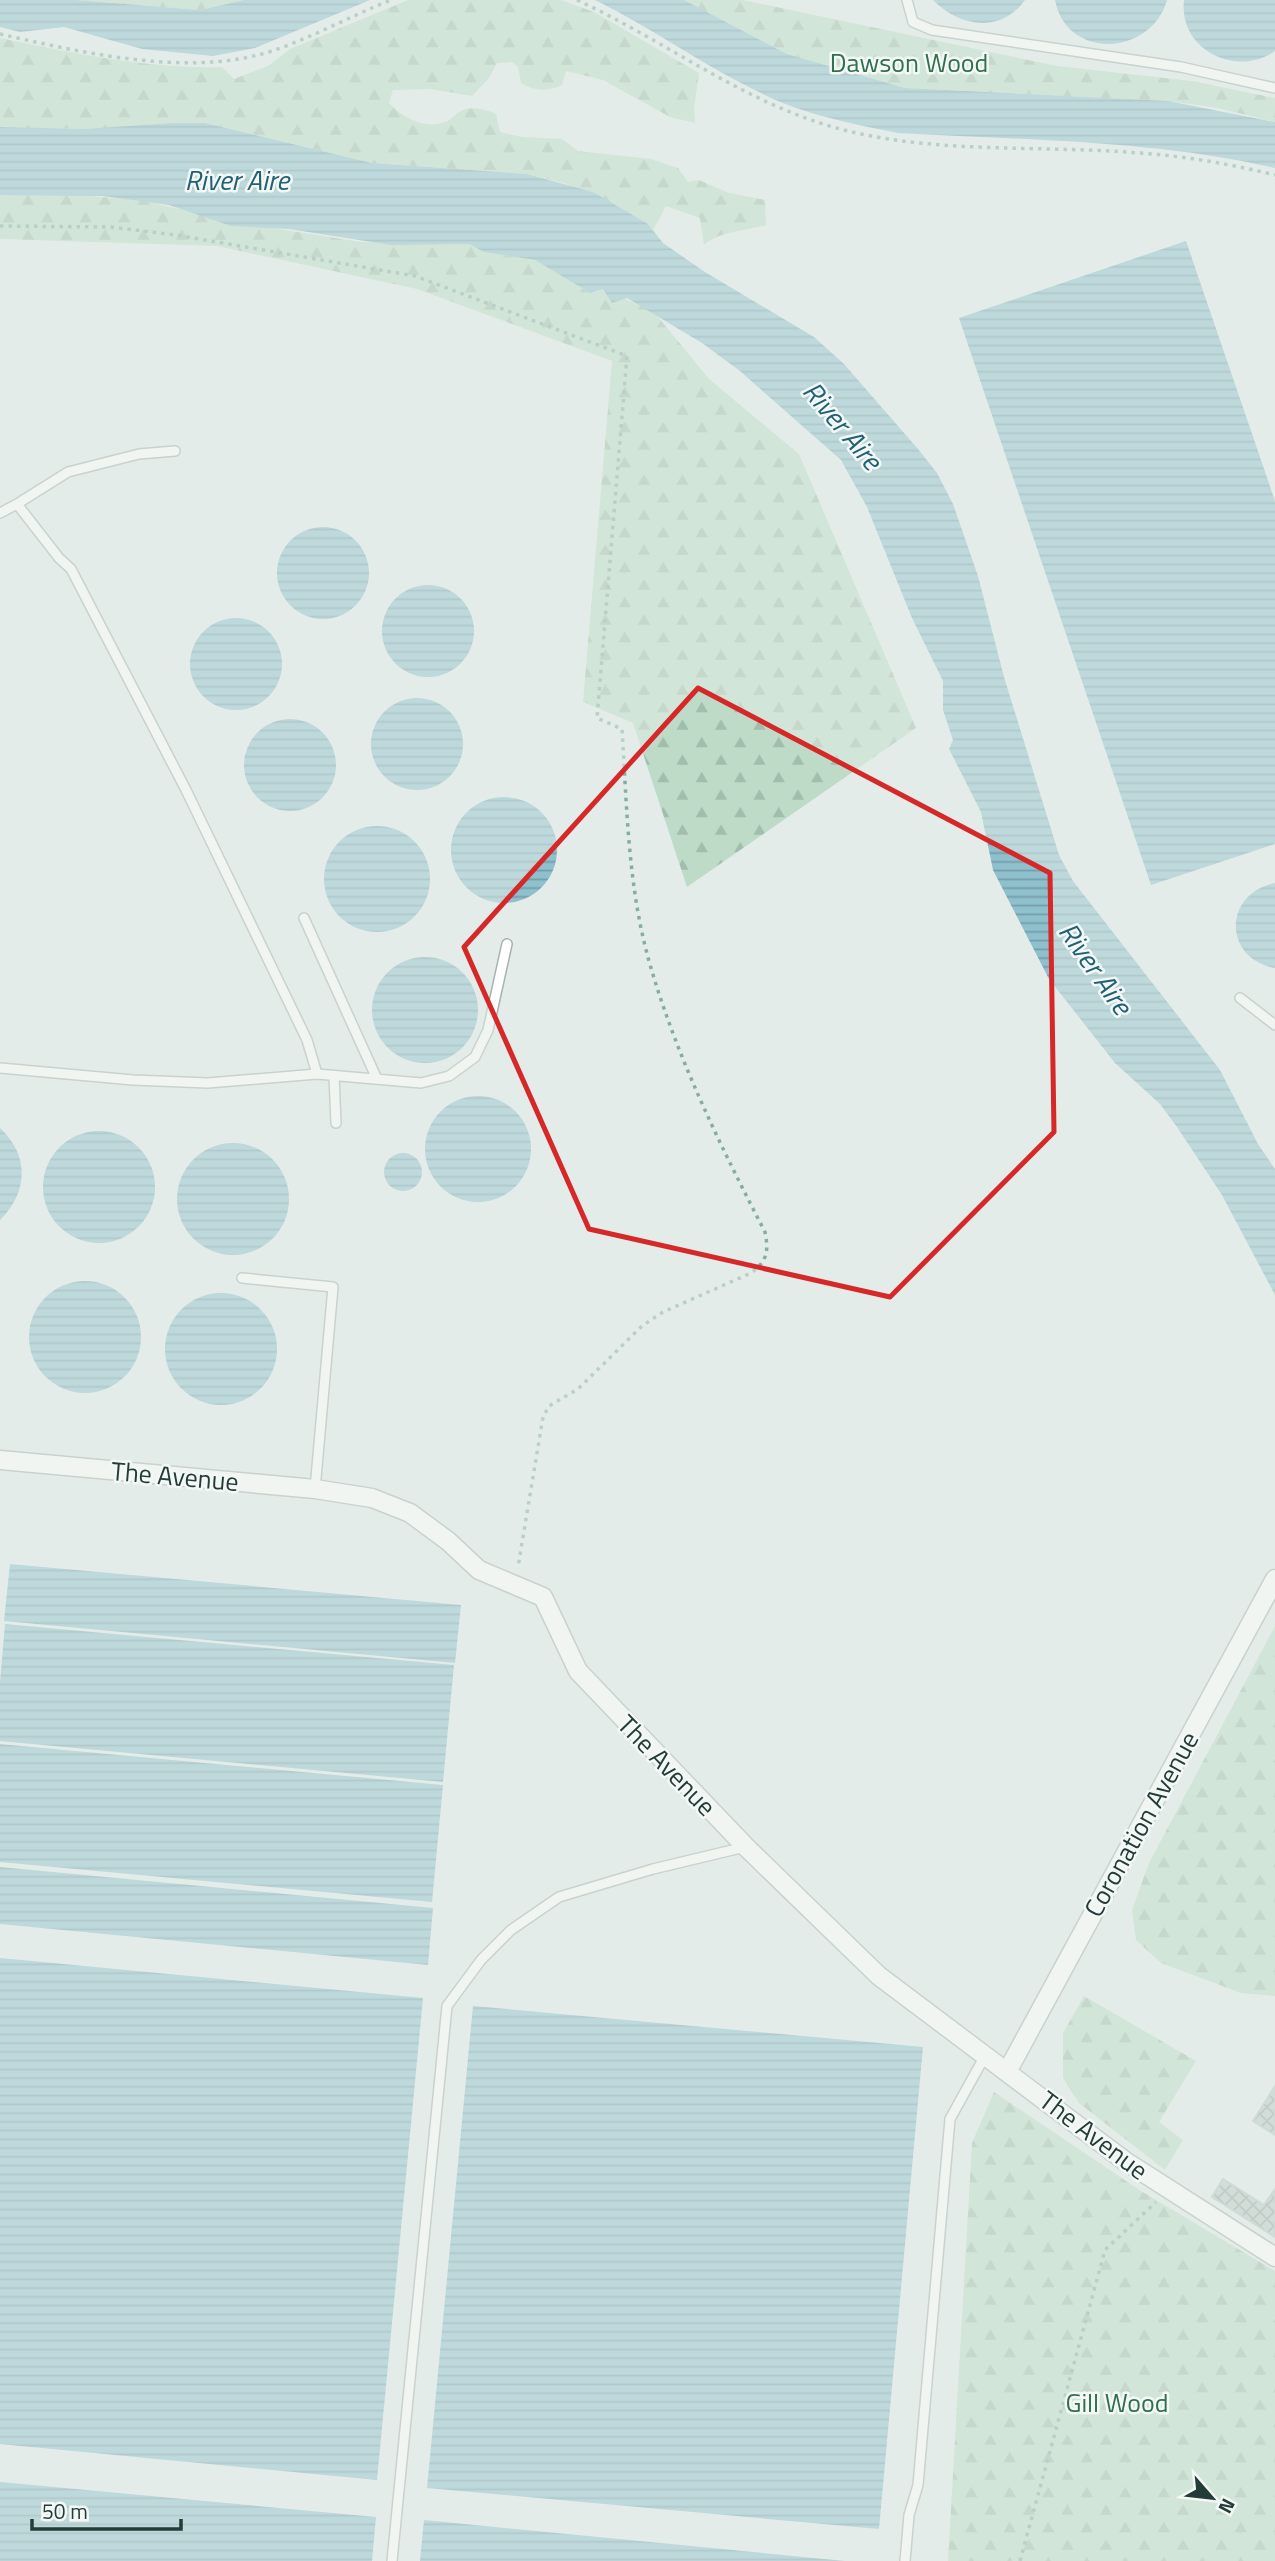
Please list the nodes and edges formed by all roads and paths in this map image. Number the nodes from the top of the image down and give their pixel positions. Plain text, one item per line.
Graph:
1 (391, 0) edge
2 (577, 0) edge
3 (907, 0) edge
4 (0, 34) edge
5 (1275, 88) edge
6 (1275, 175) edge
7 (0, 226) edge
8 (175, 451) dead end
9 (17, 504) junction
10 (0, 513) edge
11 (304, 918) dead end
12 (507, 944) dead end
13 (1240, 998) dead end
14 (1275, 1025) edge
15 (0, 1068) edge
16 (317, 1074) junction
17 (334, 1076) junction
18 (377, 1080) junction
19 (336, 1123) dead end
20 (242, 1278) dead end
21 (0, 1460) edge
22 (315, 1489) junction
23 (1275, 1579) edge
24 (516, 1586) junction
25 (746, 1847) junction
26 (986, 2054) junction
27 (1008, 2070) junction
28 (1169, 2190) junction
29 (1275, 2257) edge
30 (392, 2561) edge
31 (905, 2561) edge
32 (1020, 2561) edge

1 - 4 path
2 - 6 path
3 - 5 lane
7 - 24 path
8 - 9 lane
9 - 10 lane
9 - 16 lane
11 - 18 lane
12 - 18 lane
13 - 14 lane
15 - 16 lane
16 - 17 lane
17 - 18 lane
17 - 19 lane
20 - 22 lane
21 - 22 street, The Avenue
22 - 24 street, The Avenue
23 - 27 street, Coronation Avenue
24 - 25 street, The Avenue
25 - 26 street, The Avenue
25 - 30 lane
26 - 27 street, The Avenue
26 - 31 lane
27 - 28 street, The Avenue
28 - 29 street, The Avenue
28 - 32 path

